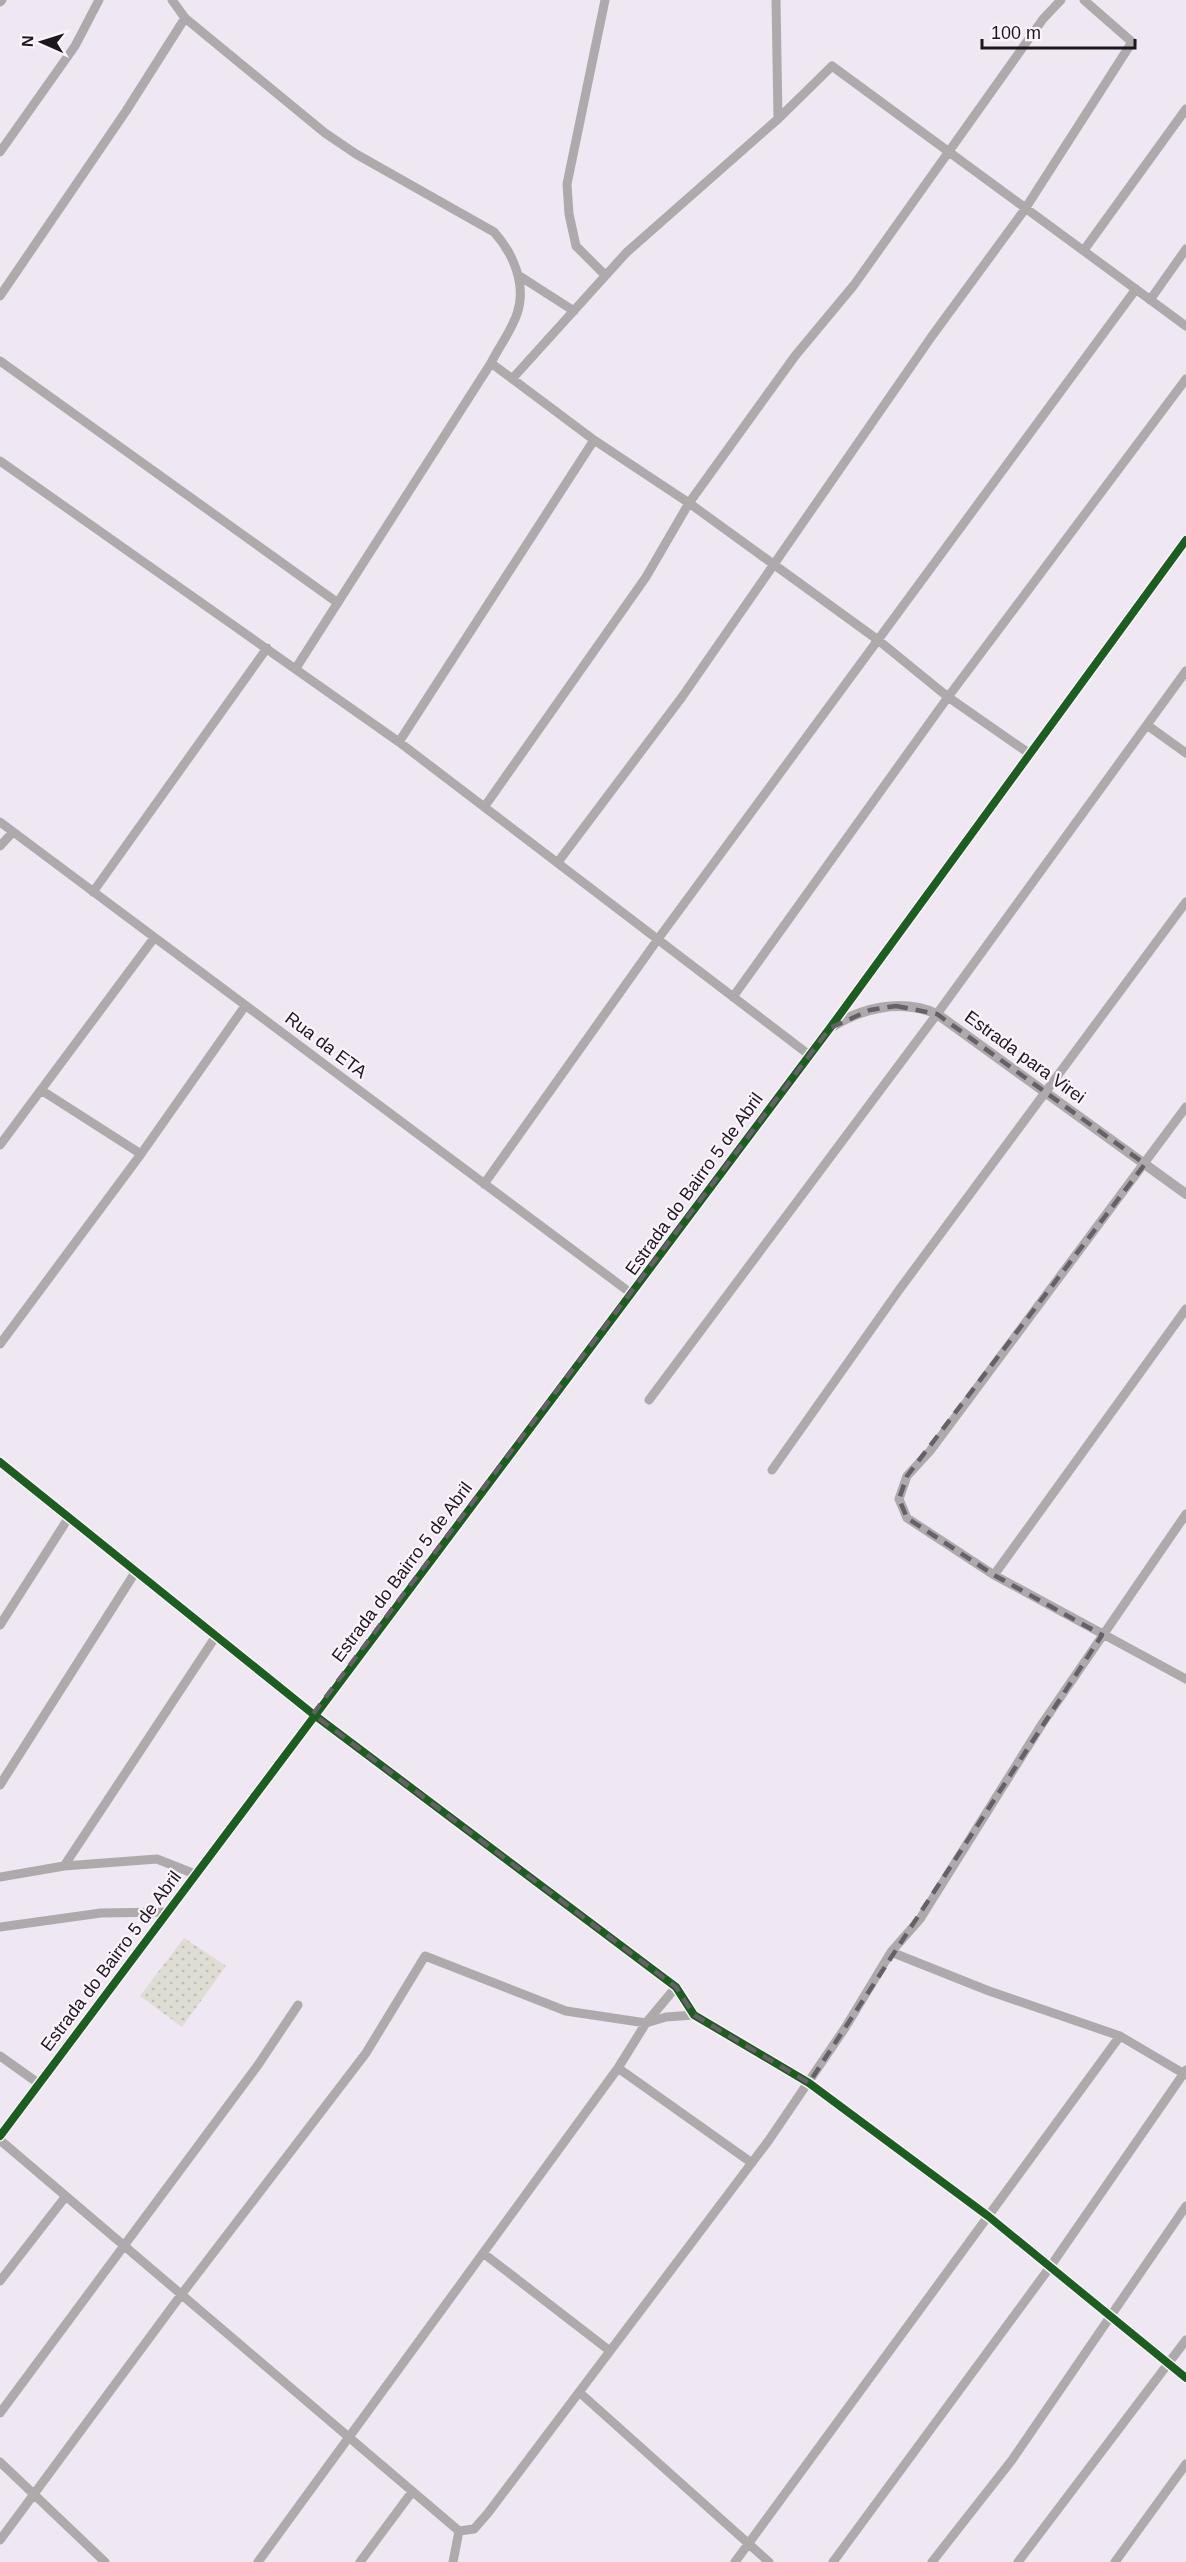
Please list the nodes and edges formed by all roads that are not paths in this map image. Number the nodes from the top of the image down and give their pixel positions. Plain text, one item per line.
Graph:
1 (99, 0) edge
2 (172, 0) edge
3 (605, 0) edge
4 (776, 0) edge
5 (1061, 0) edge
6 (1084, 0) edge
7 (185, 18) junction
8 (1186, 110) edge
9 (778, 119) junction
10 (0, 152) edge
11 (949, 153) junction
12 (1025, 209) junction
13 (1186, 249) edge
14 (1084, 250) junction
15 (518, 275) junction
16 (605, 275) junction
17 (1136, 289) junction
18 (0, 296) edge
19 (1150, 300) junction
20 (574, 310) junction
21 (1186, 326) edge
22 (0, 361) edge
23 (490, 363) junction
24 (1186, 379) edge
25 (512, 380) junction
26 (594, 440) junction
27 (0, 461) edge
28 (689, 503) junction
29 (1186, 540) edge
30 (773, 565) junction
31 (338, 603) junction
32 (878, 640) junction
33 (267, 648) junction
34 (296, 668) junction
35 (1186, 671) edge
36 (948, 697) junction
37 (1147, 724) junction
38 (399, 742) junction
39 (1186, 753) edge
40 (1030, 754) junction
41 (485, 806) junction
42 (0, 822) edge
43 (13, 832) junction
44 (0, 846) edge
45 (558, 862) junction
46 (93, 892) junction
47 (1186, 902) edge
48 (154, 938) junction
49 (658, 939) junction
50 (733, 997) junction
51 (245, 1006) junction
52 (937, 1014) junction
53 (830, 1028) junction
54 (808, 1054) junction
55 (41, 1089) junction
56 (1045, 1092) junction
57 (1186, 1107) edge
58 (0, 1145) edge
59 (141, 1154) junction
60 (1145, 1164) junction
61 (484, 1184) junction
62 (1186, 1194) edge
63 (632, 1294) junction
64 (1186, 1309) edge
65 (0, 1344) edge
66 (650, 1400) dead end
67 (1, 1466) edge
68 (772, 1470) dead end
69 (1186, 1514) edge
70 (69, 1517) junction
71 (136, 1571) junction
72 (994, 1575) junction
73 (0, 1625) edge
74 (1102, 1635) junction
75 (216, 1636) junction
76 (1186, 1679) edge
77 (314, 1714) junction
78 (0, 1785) edge
79 (64, 1866) junction
80 (195, 1874) junction
81 (0, 1877) edge
82 (166, 1912) junction
83 (0, 1927) edge
84 (891, 1952) junction
85 (676, 1987) junction
86 (298, 2005) dead end
87 (694, 2015) junction
88 (646, 2023) junction
89 (1120, 2036) junction
90 (0, 2056) edge
91 (618, 2068) junction
92 (1185, 2073) edge
93 (38, 2083) junction
94 (809, 2083) junction
95 (0, 2138) edge
96 (752, 2163) junction
97 (66, 2196) junction
98 (1186, 2206) edge
99 (988, 2216) junction
100 (124, 2245) junction
101 (483, 2253) junction
102 (1050, 2267) junction
103 (0, 2282) edge
104 (181, 2295) junction
105 (1111, 2317) junction
106 (1186, 2340) edge
107 (610, 2351) junction
108 (1168, 2364) junction
109 (1186, 2378) edge
110 (579, 2392) junction
111 (0, 2413) edge
112 (348, 2438) junction
113 (0, 2462) edge
114 (1186, 2464) edge
115 (412, 2492) junction
116 (34, 2494) junction
117 (459, 2531) junction
118 (0, 2540) edge
119 (749, 2544) junction
120 (105, 2562) edge
121 (258, 2562) edge
122 (360, 2562) edge
123 (453, 2562) edge
124 (735, 2562) edge
125 (769, 2562) edge
126 (833, 2562) edge
127 (932, 2562) edge
128 (1018, 2562) edge
129 (1115, 2562) edge

1 - 10 street
2 - 7 street
3 - 16 street
4 - 9 street
5 - 11 street
6 - 12 street
7 - 15 street
7 - 18 street
8 - 14 street
9 - 11 street
9 - 16 street
11 - 12 street
11 - 28 street
12 - 14 street
12 - 30 street
13 - 19 street
14 - 17 street
15 - 20 street
15 - 23 street
16 - 20 street
17 - 19 street
17 - 32 street
19 - 21 street
20 - 25 street
22 - 31 street
23 - 25 street
23 - 31 street
24 - 36 street
25 - 26 street
26 - 28 street
26 - 38 street
27 - 33 street
28 - 30 street
28 - 41 street
29 - 40 street
30 - 32 street
30 - 45 street
31 - 34 street
32 - 36 street
32 - 49 street
33 - 34 street
33 - 46 street
34 - 38 street
35 - 37 street
36 - 40 street
36 - 50 street
37 - 39 street
37 - 52 street
38 - 41 street
40 - 53 street
41 - 45 street
42 - 43 street, Rua da ETA
43 - 44 street
43 - 46 street, Rua da ETA
45 - 49 street
46 - 48 street, Rua da ETA
47 - 56 street
48 - 51 street, Rua da ETA
48 - 55 street
49 - 50 street
49 - 61 street
50 - 54 street
51 - 59 street
51 - 61 street, Rua da ETA
52 - 53 street, Estrada para Virei
52 - 56 street, Estrada para Virei
52 - 66 street
53 - 54 street, Estrada do Bairro 5 de Abril
54 - 63 street, Estrada do Bairro 5 de Abril
55 - 58 street
55 - 59 street
56 - 60 street, Estrada para Virei
56 - 68 street
57 - 60 street
59 - 65 street
60 - 62 street, Estrada para Virei
60 - 72 street
61 - 63 street, Rua da ETA
63 - 77 street, Estrada do Bairro 5 de Abril
64 - 72 street
67 - 70 street
69 - 74 street
70 - 71 street
70 - 73 street
71 - 75 street
71 - 78 street
72 - 74 street
74 - 76 street
74 - 84 street
75 - 77 street
75 - 79 street
77 - 80 street, Estrada do Bairro 5 de Abril
77 - 85 street
79 - 80 street
79 - 81 street
80 - 82 street, Estrada do Bairro 5 de Abril
82 - 83 street
82 - 93 street, Estrada do Bairro 5 de Abril
84 - 89 street
84 - 94 street
85 - 87 street
85 - 88 street
86 - 100 street
87 - 88 street
87 - 94 street
88 - 91 street
88 - 104 street
89 - 92 street
89 - 99 street
90 - 93 street
91 - 96 street
91 - 101 street
92 - 102 street
93 - 95 street, Estrada do Bairro 5 de Abril
94 - 96 street
94 - 99 street
95 - 97 street
96 - 107 street
97 - 100 street
97 - 103 street
98 - 105 street
99 - 102 street
99 - 119 street
100 - 104 street
100 - 111 street
101 - 107 street
101 - 112 street
102 - 105 street
102 - 126 street
104 - 112 street
104 - 116 street
105 - 108 street
105 - 127 street
106 - 108 street
107 - 110 street
108 - 109 street
108 - 128 street
110 - 117 street
110 - 119 street
112 - 115 street
112 - 121 street
113 - 116 street
114 - 129 street
115 - 117 street
115 - 122 street
116 - 118 street
116 - 120 street
117 - 123 street
119 - 124 street
119 - 125 street

